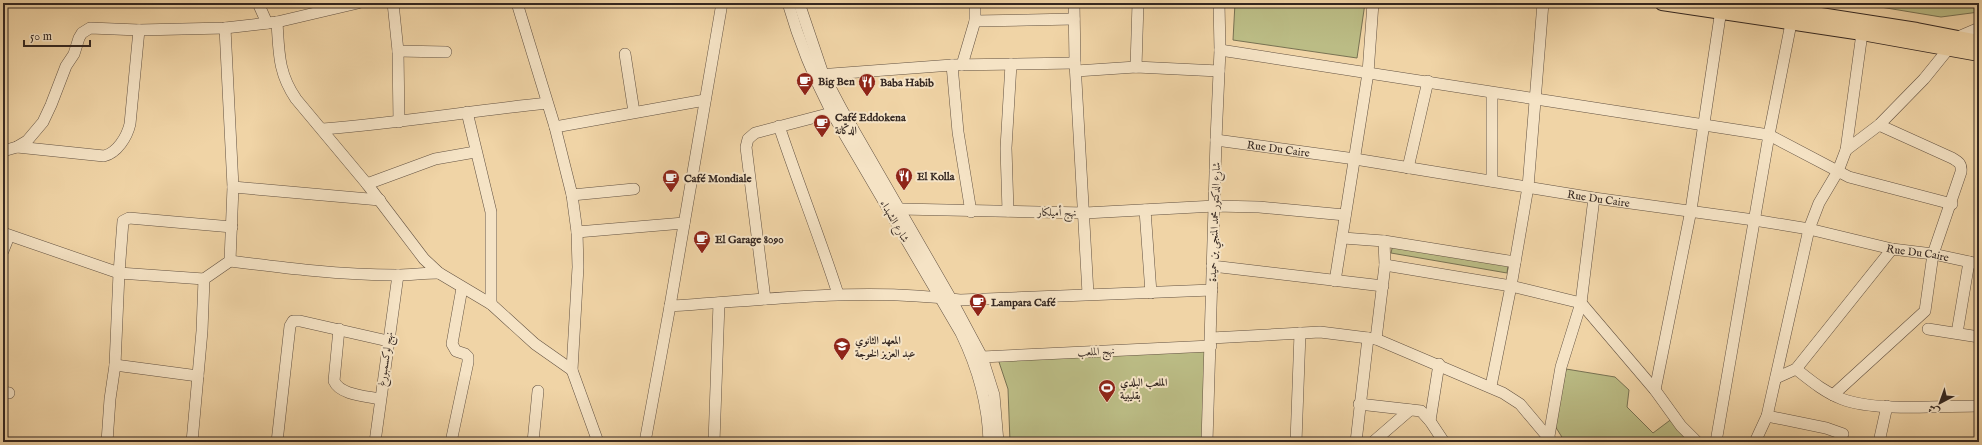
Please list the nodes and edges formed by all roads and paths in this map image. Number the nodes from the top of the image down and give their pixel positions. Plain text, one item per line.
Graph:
1 (258, 3) edge
2 (358, 3) edge
3 (392, 3) edge
4 (517, 3) edge
5 (722, 3) edge
6 (788, 3) edge
7 (799, 3) edge
8 (975, 3) edge
9 (1074, 3) edge
10 (1138, 3) edge
11 (1219, 3) edge
12 (1373, 3) edge
13 (1543, 3) edge
14 (1662, 3) edge
15 (1744, 3) edge
16 (1722, 8) edge
17 (1793, 12) edge
18 (1074, 19) junction
19 (975, 20) junction
20 (272, 22) junction
21 (1863, 27) junction
22 (226, 28) junction
23 (1979, 28) edge
24 (139, 30) junction
25 (1958, 37) junction
26 (1979, 42) edge
27 (1949, 48) junction
28 (1220, 50) junction
29 (398, 51) junction
30 (446, 52) dead end
31 (625, 54) dead end
32 (1979, 54) edge
33 (1011, 64) junction
34 (957, 65) junction
35 (1076, 67) junction
36 (1136, 67) junction
37 (1219, 71) junction
38 (1368, 73) junction
39 (818, 75) junction
40 (1428, 81) junction
41 (1492, 92) junction
42 (1535, 99) junction
43 (705, 100) junction
44 (547, 103) junction
45 (837, 111) junction
46 (467, 112) junction
47 (634, 112) junction
48 (399, 122) junction
49 (1705, 124) junction
50 (1879, 125) junction
51 (780, 126) junction
52 (555, 127) junction
53 (323, 129) junction
54 (1769, 135) junction
55 (1216, 140) junction
56 (17, 147) junction
57 (1846, 150) junction
58 (3, 151) edge
59 (475, 152) junction
60 (1355, 159) junction
61 (1408, 168) junction
62 (1838, 171) junction
63 (1492, 181) junction
64 (367, 184) junction
65 (233, 187) junction
66 (1528, 187) junction
67 (634, 189) dead end
68 (572, 195) junction
69 (1594, 198) junction
70 (380, 200) junction
71 (1952, 204) junction
72 (1215, 206) junction
73 (900, 209) junction
74 (1145, 210) junction
75 (1691, 210) junction
76 (1008, 211) junction
77 (970, 212) junction
78 (1084, 213) junction
79 (1345, 215) junction
80 (1754, 220) junction
81 (684, 223) junction
82 (232, 227) junction
83 (1809, 229) junction
84 (577, 232) junction
85 (6, 235) edge
86 (1343, 238) junction
87 (1384, 241) junction
88 (1892, 249) junction
89 (3, 251) edge
90 (1933, 254) junction
91 (230, 261) junction
92 (1515, 262) junction
93 (1974, 263) edge
94 (1386, 265) junction
95 (1212, 266) junction
96 (118, 273) junction
97 (439, 273) junction
98 (398, 275) junction
99 (204, 279) junction
100 (1335, 280) junction
101 (1383, 286) junction
102 (1511, 286) junction
103 (462, 288) junction
104 (1212, 290) junction
105 (1151, 293) junction
106 (838, 294) junction
107 (1088, 294) junction
108 (938, 297) junction
109 (765, 299) junction
110 (951, 299) junction
111 (1581, 302) junction
112 (719, 303) junction
113 (491, 304) junction
114 (670, 306) junction
115 (1928, 329) dead end
116 (339, 330) junction
117 (1300, 333) junction
118 (1957, 333) junction
119 (1979, 337) edge
120 (1372, 339) junction
121 (388, 341) junction
122 (1211, 342) junction
123 (982, 357) junction
124 (1438, 364) junction
125 (115, 365) junction
126 (1796, 369) junction
127 (572, 370) junction
128 (198, 376) junction
129 (1776, 378) junction
130 (1491, 386) junction
131 (1655, 390) junction
132 (538, 391) dead end
133 (1833, 395) junction
134 (989, 396) junction
135 (380, 399) junction
136 (1359, 404) junction
137 (1887, 406) junction
138 (1979, 406) edge
139 (1410, 410) junction
140 (1767, 416) junction
141 (1430, 421) junction
142 (1843, 434) dead end
143 (1550, 439) edge
144 (107, 442) edge
145 (192, 442) edge
146 (277, 442) edge
147 (375, 442) edge
148 (451, 442) edge
149 (533, 442) edge
150 (598, 442) edge
151 (645, 442) edge
152 (714, 442) edge
153 (989, 442) edge
154 (998, 442) edge
155 (1207, 442) edge
156 (1296, 442) edge
157 (1356, 442) edge
158 (1373, 442) edge
159 (1444, 442) edge
160 (1697, 442) edge
161 (1716, 442) edge
162 (1755, 442) edge
163 (1879, 442) edge

1 - 20 street
2 - 20 street
3 - 29 street
4 - 44 street
5 - 43 street
6 - 39 street, شارع الشهداء
7 - 39 street, شارع الشهداء
8 - 19 street
9 - 18 street
10 - 36 street
11 - 28 street, شارع الدكتور محمد المنجي بن حميدة
12 - 38 street
13 - 42 street
14 - 16 main road
15 - 17 main road
16 - 17 main road
16 - 49 street
17 - 21 main road
17 - 54 street
18 - 19 street
18 - 35 street
19 - 34 street
20 - 22 street
20 - 53 street
21 - 25 main road
21 - 27 main road
21 - 57 street
22 - 24 street
22 - 65 street
23 - 25 street
24 - 56 street
24 - 56 street
25 - 26 main road
25 - 27 street
27 - 32 main road
27 - 50 street
28 - 37 street, شارع الدكتور محمد المنجي بن حميدة
28 - 38 street
29 - 30 street
29 - 48 street
31 - 47 street
33 - 34 street
33 - 35 street
33 - 76 street
34 - 39 street
34 - 77 street
35 - 36 street
35 - 78 street
36 - 37 street
37 - 55 street, شارع الدكتور محمد المنجي بن حميدة
38 - 40 street
38 - 60 street
39 - 45 street, شارع الشهداء
40 - 41 street
40 - 61 street
41 - 42 street
41 - 63 street
42 - 49 street
42 - 66 street
43 - 47 street
43 - 81 street
44 - 46 street
44 - 52 street
45 - 51 street
45 - 73 street, شارع الشهداء
45 - 108 street, شارع الشهداء
46 - 48 street
46 - 59 street
47 - 52 street
48 - 53 street
49 - 54 street
49 - 75 street
50 - 57 street
50 - 71 street
51 - 106 street
51 - 109 street
52 - 68 street
53 - 64 street
54 - 62 street
54 - 80 street
55 - 60 street, Rue Du Caire
55 - 72 street, شارع الدكتور محمد المنجي بن حميدة
56 - 58 street
57 - 62 street
59 - 64 street
59 - 113 street
60 - 61 street, Rue Du Caire
60 - 79 street
61 - 63 street, Rue Du Caire
62 - 71 street
62 - 83 street
63 - 66 street, Rue Du Caire
64 - 70 street
65 - 70 street
65 - 82 street
66 - 69 street, Rue Du Caire
66 - 92 street
67 - 68 street
68 - 84 street
69 - 75 street, Rue Du Caire
69 - 111 street
70 - 97 street
71 - 90 street
72 - 74 street, نهج أميلكار
72 - 79 street, نهج أميلكار
72 - 95 street, شارع الدكتور محمد المنجي بن حميدة
73 - 77 street, نهج أميلكار
73 - 110 street, شارع الشهداء
74 - 78 street, نهج أميلكار
74 - 105 street
75 - 80 street, Rue Du Caire
75 - 131 street
76 - 77 street, نهج أميلكار
76 - 78 street, نهج أميلكار
78 - 107 street
79 - 86 street
80 - 83 street, Rue Du Caire
80 - 161 street
81 - 84 street
81 - 114 street
82 - 91 street
82 - 96 street
83 - 88 street, Rue Du Caire
83 - 129 street
84 - 127 street
85 - 89 street
85 - 96 street
86 - 87 street
86 - 100 street
87 - 92 street
87 - 94 street
88 - 90 street, Rue Du Caire
88 - 126 street
90 - 93 street, Rue Du Caire
90 - 133 street
91 - 98 street
91 - 99 street
92 - 102 street
93 - 118 street
94 - 101 street
94 - 102 street
95 - 100 street
95 - 104 street, شارع الدكتور محمد المنجي بن حميدة
96 - 99 street
96 - 125 street
97 - 98 street
97 - 103 street
98 - 121 street, نهج لوكسمبورغ
99 - 128 street
100 - 101 street
101 - 120 street
102 - 111 street
102 - 130 street
103 - 113 street
103 - 148 street
104 - 105 street
104 - 122 street, شارع الدكتور محمد المنجي بن حميدة
105 - 107 street
106 - 108 street
106 - 109 street
107 - 110 street
108 - 110 street
108 - 134 street, شارع الشهداء
109 - 112 street
110 - 123 street, شارع الشهداء
111 - 131 street
111 - 143 street
112 - 114 street
112 - 152 street
113 - 127 street
114 - 151 street
115 - 118 street
116 - 121 street
116 - 135 street
116 - 146 street
117 - 120 street, نهج الملعب
117 - 122 street, نهج الملعب
117 - 156 street
118 - 119 street
120 - 124 street, نهج الملعب
120 - 136 street
121 - 135 street, نهج لوكسمبورغ
122 - 123 street, نهج الملعب
122 - 155 street, شارع الدكتور محمد المنجي بن حميدة
123 - 134 street, شارع الشهداء
124 - 130 street, نهج الملعب
124 - 141 street
125 - 128 street
125 - 144 street
126 - 129 street
126 - 133 street
127 - 150 street
128 - 145 street
129 - 140 street
130 - 143 street, نهج الملعب
131 - 160 street
132 - 149 street
133 - 137 street
134 - 153 street, شارع الشهداء
134 - 154 street, شارع الشهداء
135 - 147 street, نهج لوكسمبورغ
136 - 139 street
136 - 157 street
137 - 138 street
137 - 163 street
139 - 141 street
139 - 158 street
140 - 142 street
140 - 162 street
141 - 159 street

